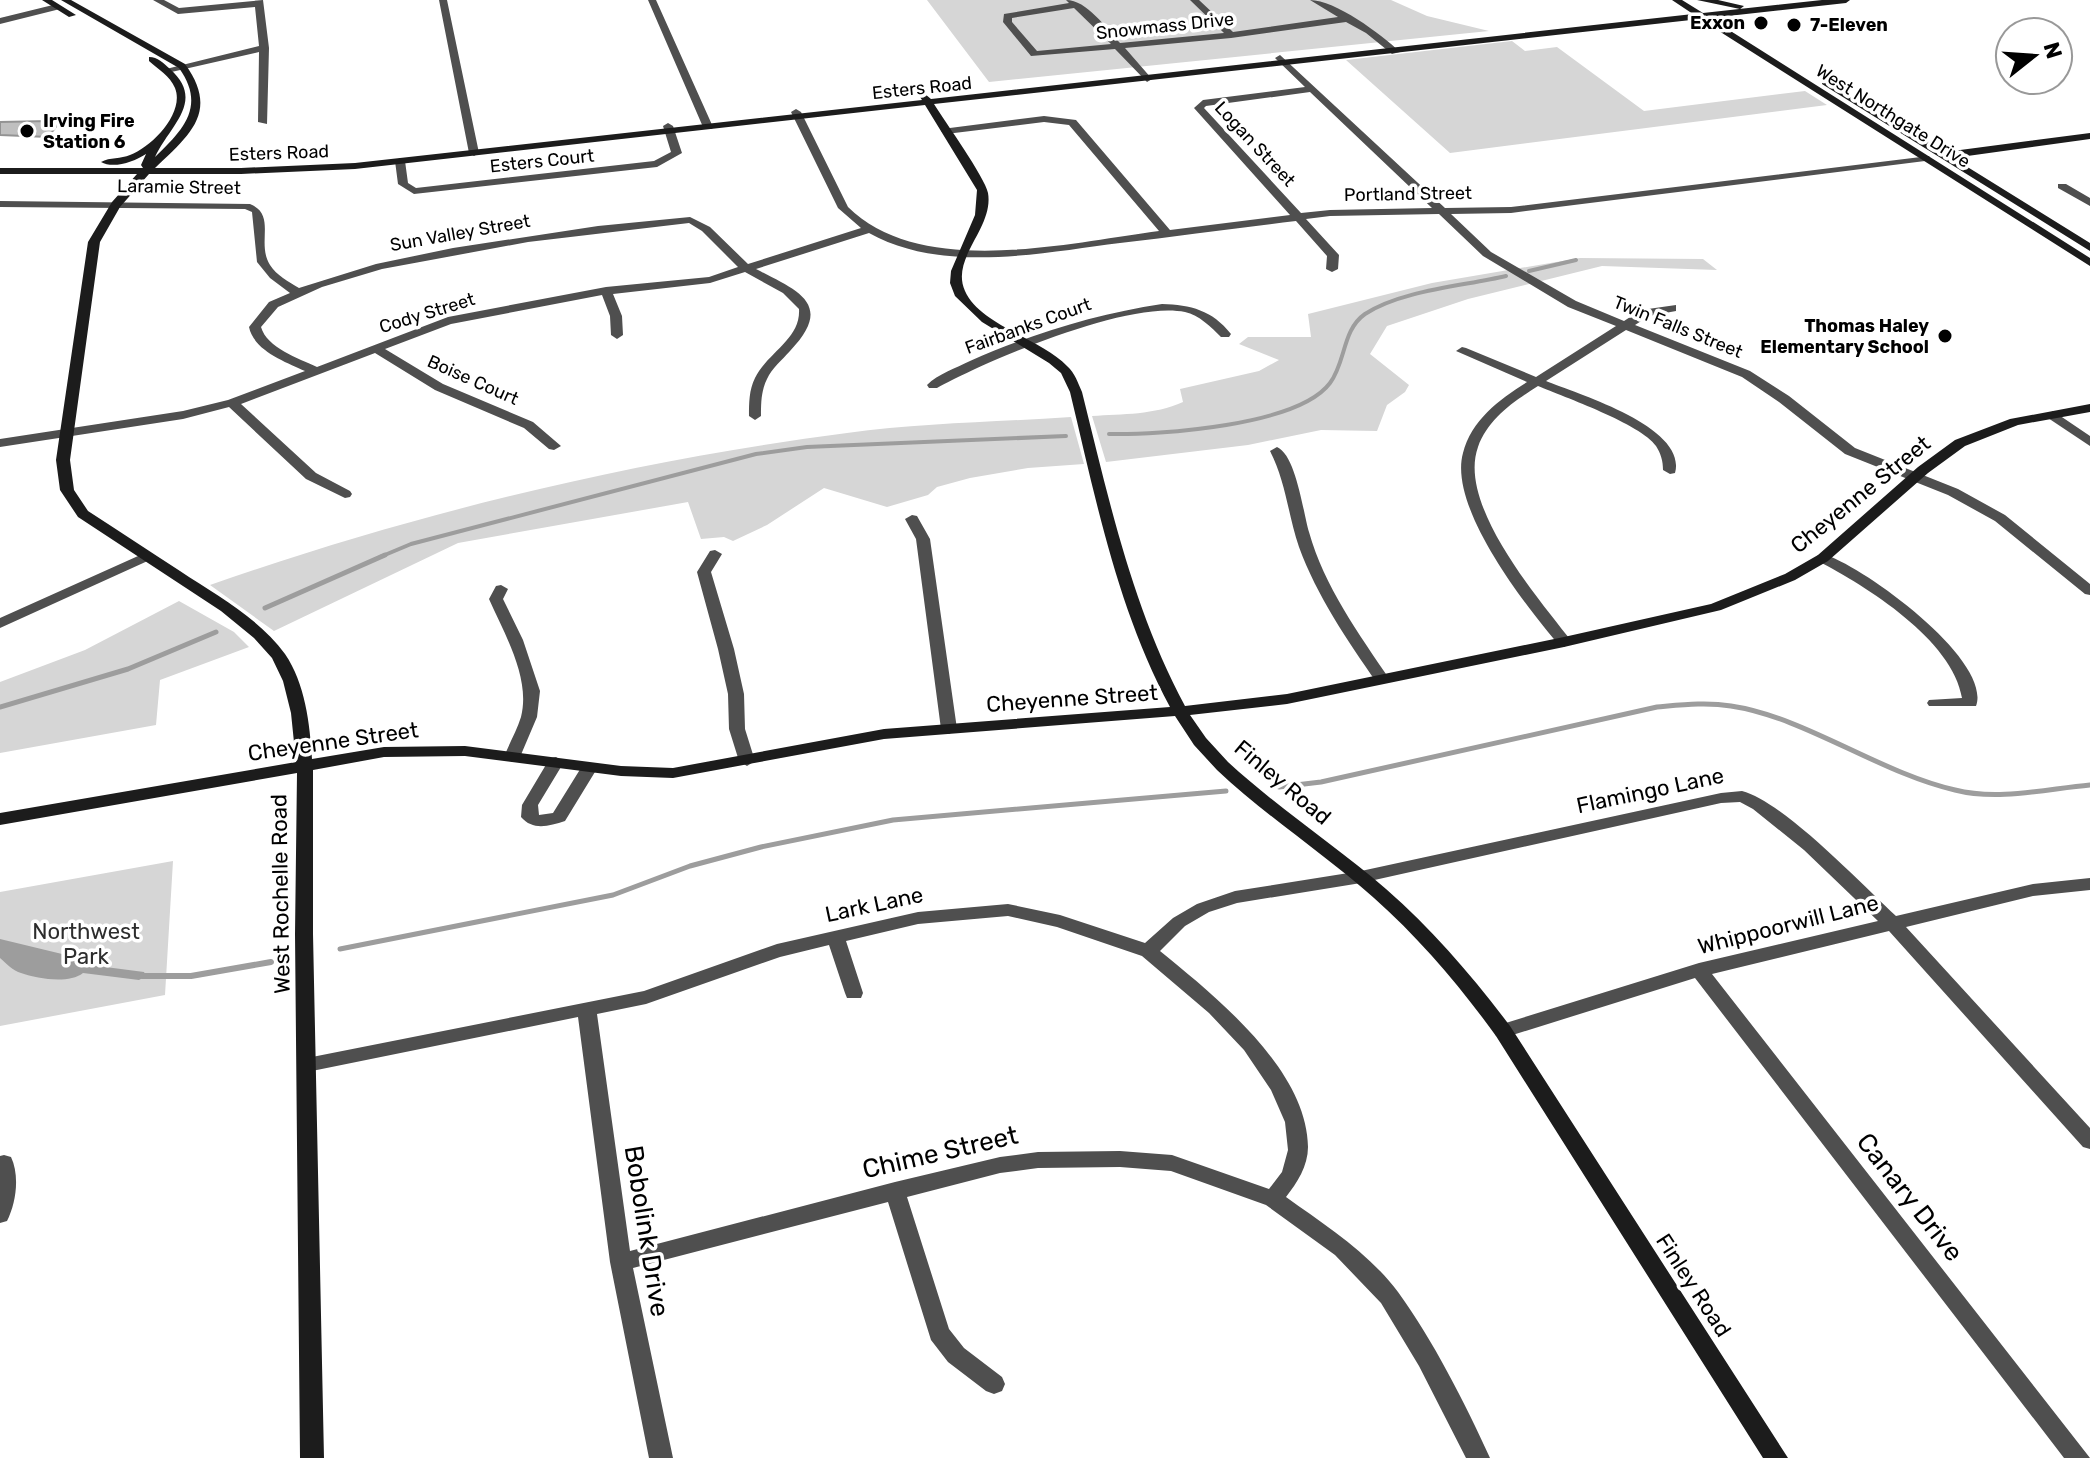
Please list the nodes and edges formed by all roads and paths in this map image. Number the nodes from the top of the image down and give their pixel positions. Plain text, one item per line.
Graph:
1 (46, 0) edge
2 (157, 0) edge
3 (443, 0) edge
4 (652, 0) edge
5 (1194, 0) edge
6 (1314, 0) edge
7 (1676, 0) edge
8 (1695, 0) edge
9 (1701, 0) edge
10 (1797, 0) edge
11 (1846, 0) edge
12 (259, 2) edge
13 (1073, 2) edge
14 (61, 3) edge
15 (1750, 6) junction
16 (1707, 14) junction
17 (1661, 16) junction
18 (1347, 19) junction
19 (0, 21) edge
20 (1231, 35) junction
21 (1118, 47) junction
22 (264, 48) junction
23 (1392, 49) junction
24 (1282, 61) junction
25 (182, 66) junction
26 (167, 70) junction
27 (1144, 76) junction
28 (1823, 80) junction
29 (1809, 84) junction
30 (1312, 89) junction
31 (927, 100) junction
32 (798, 114) junction
33 (263, 122) dead end
34 (706, 124) junction
35 (669, 128) junction
36 (946, 131) junction
37 (165, 135) junction
38 (2090, 136) edge
39 (473, 150) junction
40 (1944, 156) junction
41 (1925, 158) junction
42 (400, 161) junction
43 (104, 163) junction
44 (158, 163) junction
45 (1, 166) edge
46 (146, 167) junction
47 (2062, 186) dead end
48 (2090, 203) edge
49 (0, 204) edge
50 (118, 204) junction
51 (1441, 212) junction
52 (1301, 216) junction
53 (869, 229) junction
54 (2062, 230) junction
55 (2042, 233) junction
56 (1167, 234) junction
57 (2090, 248) edge
58 (964, 254) junction
59 (2090, 263) edge
60 (1332, 269) dead end
61 (749, 270) junction
62 (606, 291) junction
63 (297, 292) junction
64 (1672, 308) dead end
65 (1627, 325) junction
66 (1225, 334) dead end
67 (617, 335) dead end
68 (1030, 343) junction
69 (376, 348) junction
70 (1462, 351) dead end
71 (316, 371) junction
72 (1539, 381) junction
73 (933, 385) dead end
74 (232, 403) junction
75 (2090, 408) edge
76 (2053, 415) junction
77 (755, 416) dead end
78 (65, 434) junction
79 (2090, 442) edge
80 (0, 443) edge
81 (554, 446) dead end
82 (1277, 451) dead end
83 (1670, 470) dead end
84 (1915, 478) junction
85 (345, 494) dead end
86 (912, 519) dead end
87 (715, 554) dead end
88 (147, 556) junction
89 (1823, 558) junction
90 (501, 589) dead end
91 (2090, 591) edge
92 (0, 624) edge
93 (1564, 642) junction
94 (1382, 680) junction
95 (1935, 703) dead end
96 (1180, 711) junction
97 (949, 729) junction
98 (512, 757) junction
99 (747, 761) junction
100 (556, 762) junction
101 (303, 765) junction
102 (590, 767) junction
103 (0, 819) edge
104 (1361, 877) junction
105 (2090, 884) edge
106 (1892, 923) junction
107 (835, 936) junction
108 (1148, 951) junction
109 (1699, 970) junction
110 (854, 993) dead end
111 (587, 1011) junction
112 (1503, 1031) junction
113 (307, 1065) junction
114 (2090, 1141) edge
115 (4, 1163) dead end
116 (895, 1190) junction
117 (1273, 1199) junction
118 (0, 1215) edge
119 (621, 1262) junction
120 (994, 1384) dead end
121 (312, 1458) edge
122 (661, 1458) edge
123 (1478, 1458) edge
124 (1776, 1458) edge
125 (2078, 1458) edge

1 - 14 street
2 - 12 street
3 - 39 street
4 - 34 street
5 - 20 street
6 - 18 street
7 - 16 street, West Northgate Drive
7 - 17 street
8 - 16 street, West Northgate Drive
9 - 15 street
10 - 15 street, Esters Road
11 - 16 street, Esters Road
12 - 22 street
13 - 21 street
13 - 21 street, Snowmass Drive
14 - 19 street
14 - 25 street
14 - 26 street
15 - 16 street, Esters Road
16 - 17 street, Esters Road
16 - 23 street, Esters Road
16 - 28 street, West Northgate Drive
16 - 29 street, West Northgate Drive
17 - 23 street, Esters Road
18 - 20 street, Snowmass Drive
18 - 23 street
20 - 21 street, Snowmass Drive
21 - 27 street
22 - 25 street
22 - 33 street
23 - 24 street, Esters Road
24 - 27 street, Esters Road
24 - 30 street, Twin Falls Street
25 - 26 street
25 - 44 street, West Rochelle Road
26 - 37 street, West Rochelle Road
27 - 31 street, Esters Road
28 - 29 street
28 - 40 street, West Northgate Drive
29 - 41 street, West Northgate Drive
30 - 51 street, Twin Falls Street
30 - 52 street, Logan Street
31 - 32 street, Esters Road
31 - 36 street, Finley Road
32 - 34 street, Esters Road
32 - 53 street, Portland Street
34 - 35 street, Esters Road
35 - 39 street, Esters Road
35 - 42 street, Esters Court
36 - 56 street
36 - 58 street, Finley Road
37 - 43 street
37 - 46 street, West Rochelle Road
38 - 40 street, Portland Street
39 - 42 street, Esters Road
39 - 44 street, Esters Road
40 - 41 street, Portland Street
40 - 54 street, West Northgate Drive
41 - 51 street, Portland Street
41 - 55 street, West Northgate Drive
42 - 46 street, Esters Road
43 - 45 street, Esters Road
43 - 46 street, Esters Road
44 - 46 street, West Rochelle Road
45 - 46 street, Esters Road
46 - 50 street, West Rochelle Road
47 - 48 street
49 - 50 street, Laramie Street
50 - 63 street, Laramie Street
50 - 78 street, West Rochelle Road
51 - 52 street, Portland Street
51 - 65 street, Twin Falls Street
52 - 56 street, Portland Street
52 - 60 street
53 - 58 street, Portland Street
53 - 61 street, Cody Street
54 - 55 street
54 - 57 street, West Northgate Drive
55 - 59 street, West Northgate Drive
56 - 58 street, Portland Street
58 - 68 street, Finley Road
61 - 62 street, Cody Street
61 - 63 street, Sun Valley Street
61 - 77 street, Sun Valley Street
62 - 67 street
62 - 69 street, Cody Street
63 - 71 street, Sun Valley Street
64 - 65 street
65 - 72 street
65 - 84 street, Twin Falls Street
66 - 68 street, Fairbanks Court
68 - 73 street, Fairbanks Court
68 - 96 street, Finley Road
69 - 71 street, Cody Street
69 - 81 street, Boise Court
70 - 72 street
71 - 74 street, Cody Street
72 - 83 street
72 - 93 street
74 - 78 street, Cody Street
74 - 85 street
75 - 76 street, Cheyenne Street
76 - 79 street
76 - 84 street, Cheyenne Street
78 - 80 street, Cody Street
78 - 88 street, West Rochelle Road
82 - 94 street
84 - 89 street, Cheyenne Street
84 - 91 street, Twin Falls Street
86 - 97 street
87 - 99 street
88 - 92 street
88 - 101 street, West Rochelle Road
89 - 93 street, Cheyenne Street
89 - 95 street
90 - 98 street
93 - 94 street, Cheyenne Street
94 - 96 street, Cheyenne Street
96 - 97 street, Cheyenne Street
96 - 104 street, Finley Road
97 - 99 street, Cheyenne Street
98 - 100 street, Cheyenne Street
98 - 101 street, Cheyenne Street
99 - 102 street, Cheyenne Street
100 - 102 street, Cheyenne Street
100 - 102 street
101 - 103 street, Cheyenne Street
101 - 113 street, West Rochelle Road
104 - 106 street, Flamingo Lane
104 - 108 street, Flamingo Lane
104 - 112 street, Finley Road
105 - 106 street, Whippoorwill Lane
106 - 109 street, Whippoorwill Lane
106 - 114 street, Flamingo Lane
107 - 108 street, Lark Lane
107 - 110 street
107 - 111 street, Lark Lane
108 - 117 street, Lark Lane
109 - 112 street, Whippoorwill Lane
109 - 125 street, Canary Drive
111 - 113 street, Lark Lane
111 - 119 street, Bobolink Drive
112 - 124 street, Finley Road
113 - 121 street, West Rochelle Road
115 - 118 street
116 - 117 street, Chime Street
116 - 119 street, Chime Street
116 - 120 street
117 - 123 street, Chime Street
119 - 122 street, Bobolink Drive

